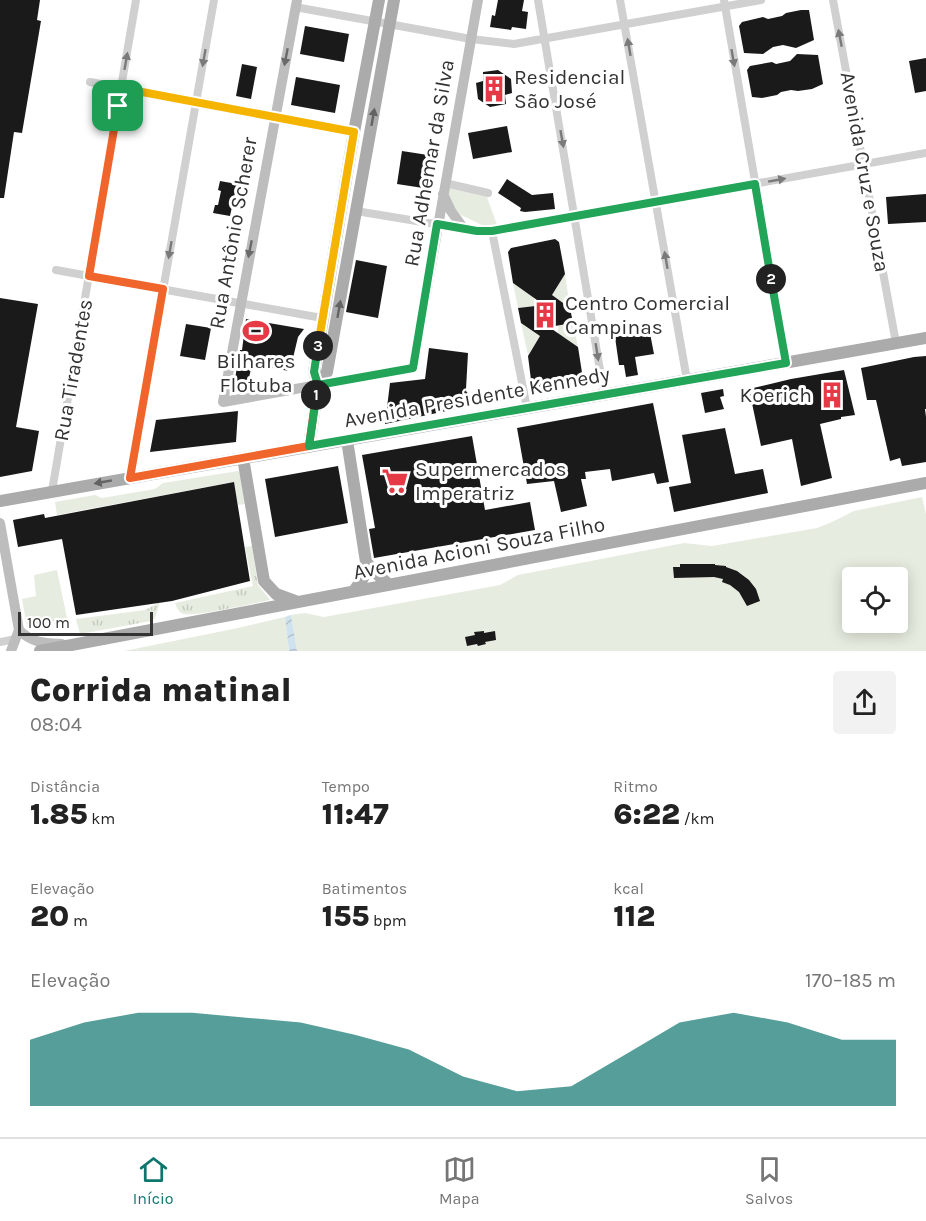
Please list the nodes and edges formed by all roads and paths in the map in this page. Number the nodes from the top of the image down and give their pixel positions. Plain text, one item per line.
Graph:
1 (136, 0) edge
2 (214, 0) edge
3 (379, 0) edge
4 (394, 0) edge
5 (478, 0) edge
6 (538, 0) edge
7 (620, 0) edge
8 (761, 0) edge
9 (833, 0) edge
10 (724, 3) edge
11 (296, 4) edge
12 (375, 22) junction
13 (389, 25) junction
14 (625, 25) junction
15 (471, 39) junction
16 (545, 40) junction
17 (90, 82) dead end
18 (121, 88) junction
19 (196, 102) junction
20 (275, 117) junction
21 (354, 132) junction
22 (926, 153) edge
23 (864, 164) junction
24 (755, 184) junction
25 (444, 188) junction
26 (488, 193) dead end
27 (656, 201) junction
28 (356, 211) junction
29 (575, 216) junction
30 (437, 224) junction
31 (464, 229) junction
32 (492, 231) junction
33 (56, 270) dead end
34 (89, 276) junction
35 (163, 289) junction
36 (240, 303) junction
37 (322, 318) junction
38 (926, 338) edge
39 (896, 343) junction
40 (786, 363) junction
41 (687, 380) junction
42 (318, 385) junction
43 (604, 394) junction
44 (527, 408) junction
45 (347, 440) junction
46 (309, 446) junction
47 (243, 458) junction
48 (130, 478) junction
49 (926, 483) edge
50 (52, 491) junction
51 (0, 501) edge
52 (0, 523) edge
53 (366, 562) junction
54 (4, 570) edge
55 (389, 585) junction
56 (354, 591) junction
57 (297, 602) junction
58 (17, 634) junction
59 (0, 642) edge
60 (74, 644) junction
61 (10, 651) edge
62 (40, 651) edge

18 -> 1 street, Rua Tiradentes
2 -> 19 street
3 - 12 main road
4 - 13 main road
5 - 15 street, Rua Adhemar da Silva
6 - 16 street
7 - 14 street
8 - 10 street
23 -> 9 street, Avenida Cruz e Souza
10 - 14 street
10 -> 24 street
11 - 12 street
11 -> 20 street, Rua Antônio Scherer
12 - 13 street
12 - 21 main road
13 - 15 street
28 -> 13 main road
14 - 16 street
27 -> 14 street
15 - 16 street
15 - 25 street, Rua Adhemar da Silva
16 -> 29 street
17 - 18 street
18 - 19 street
18 - 34 street, Rua Tiradentes
19 - 20 street
19 -> 35 street
20 - 21 street
20 -> 36 street, Rua Antônio Scherer
21 - 37 main road
22 - 23 street
24 -> 23 street
23 - 39 street, Avenida Cruz e Souza
24 - 27 street
24 - 40 street
25 - 26 street
25 - 30 street, Rua Adhemar da Silva
25 - 31 street
27 - 29 street
41 -> 27 street
28 - 30 street
42 -> 28 main road
29 - 32 street
29 -> 43 street
30 - 31 street
30 - 42 street, Rua Adhemar da Silva
31 - 32 street
32 - 44 street
33 - 34 street
34 - 35 street
34 - 50 street, Rua Tiradentes
35 - 36 street
35 - 48 street
36 - 37 street
36 - 42 street, Rua Antônio Scherer
37 - 42 main road
38 - 39 main road, Avenida Presidente Kennedy
39 - 40 main road, Avenida Presidente Kennedy
40 - 41 main road, Avenida Presidente Kennedy
41 - 43 main road, Avenida Presidente Kennedy
42 - 46 main road
43 - 44 main road, Avenida Presidente Kennedy
44 - 45 main road, Avenida Presidente Kennedy
45 - 46 main road, Avenida Presidente Kennedy
45 - 53 main road
46 - 47 main road, Avenida Presidente Kennedy
47 - 48 main road, Avenida Presidente Kennedy
47 - 57 main road
48 -> 50 main road, Avenida Presidente Kennedy
49 - 55 main road, Avenida Acioni Souza Filho
50 - 51 main road, Avenida Presidente Kennedy
52 - 54 street
53 - 55 main road
53 - 56 main road
54 - 58 street
55 - 56 main road, Avenida Acioni Souza Filho
56 - 57 main road, Avenida Acioni Souza Filho
57 - 60 main road, Avenida Acioni Souza Filho
58 - 59 street
58 - 60 street
58 - 61 street
60 - 62 main road, Avenida Acioni Souza Filho

